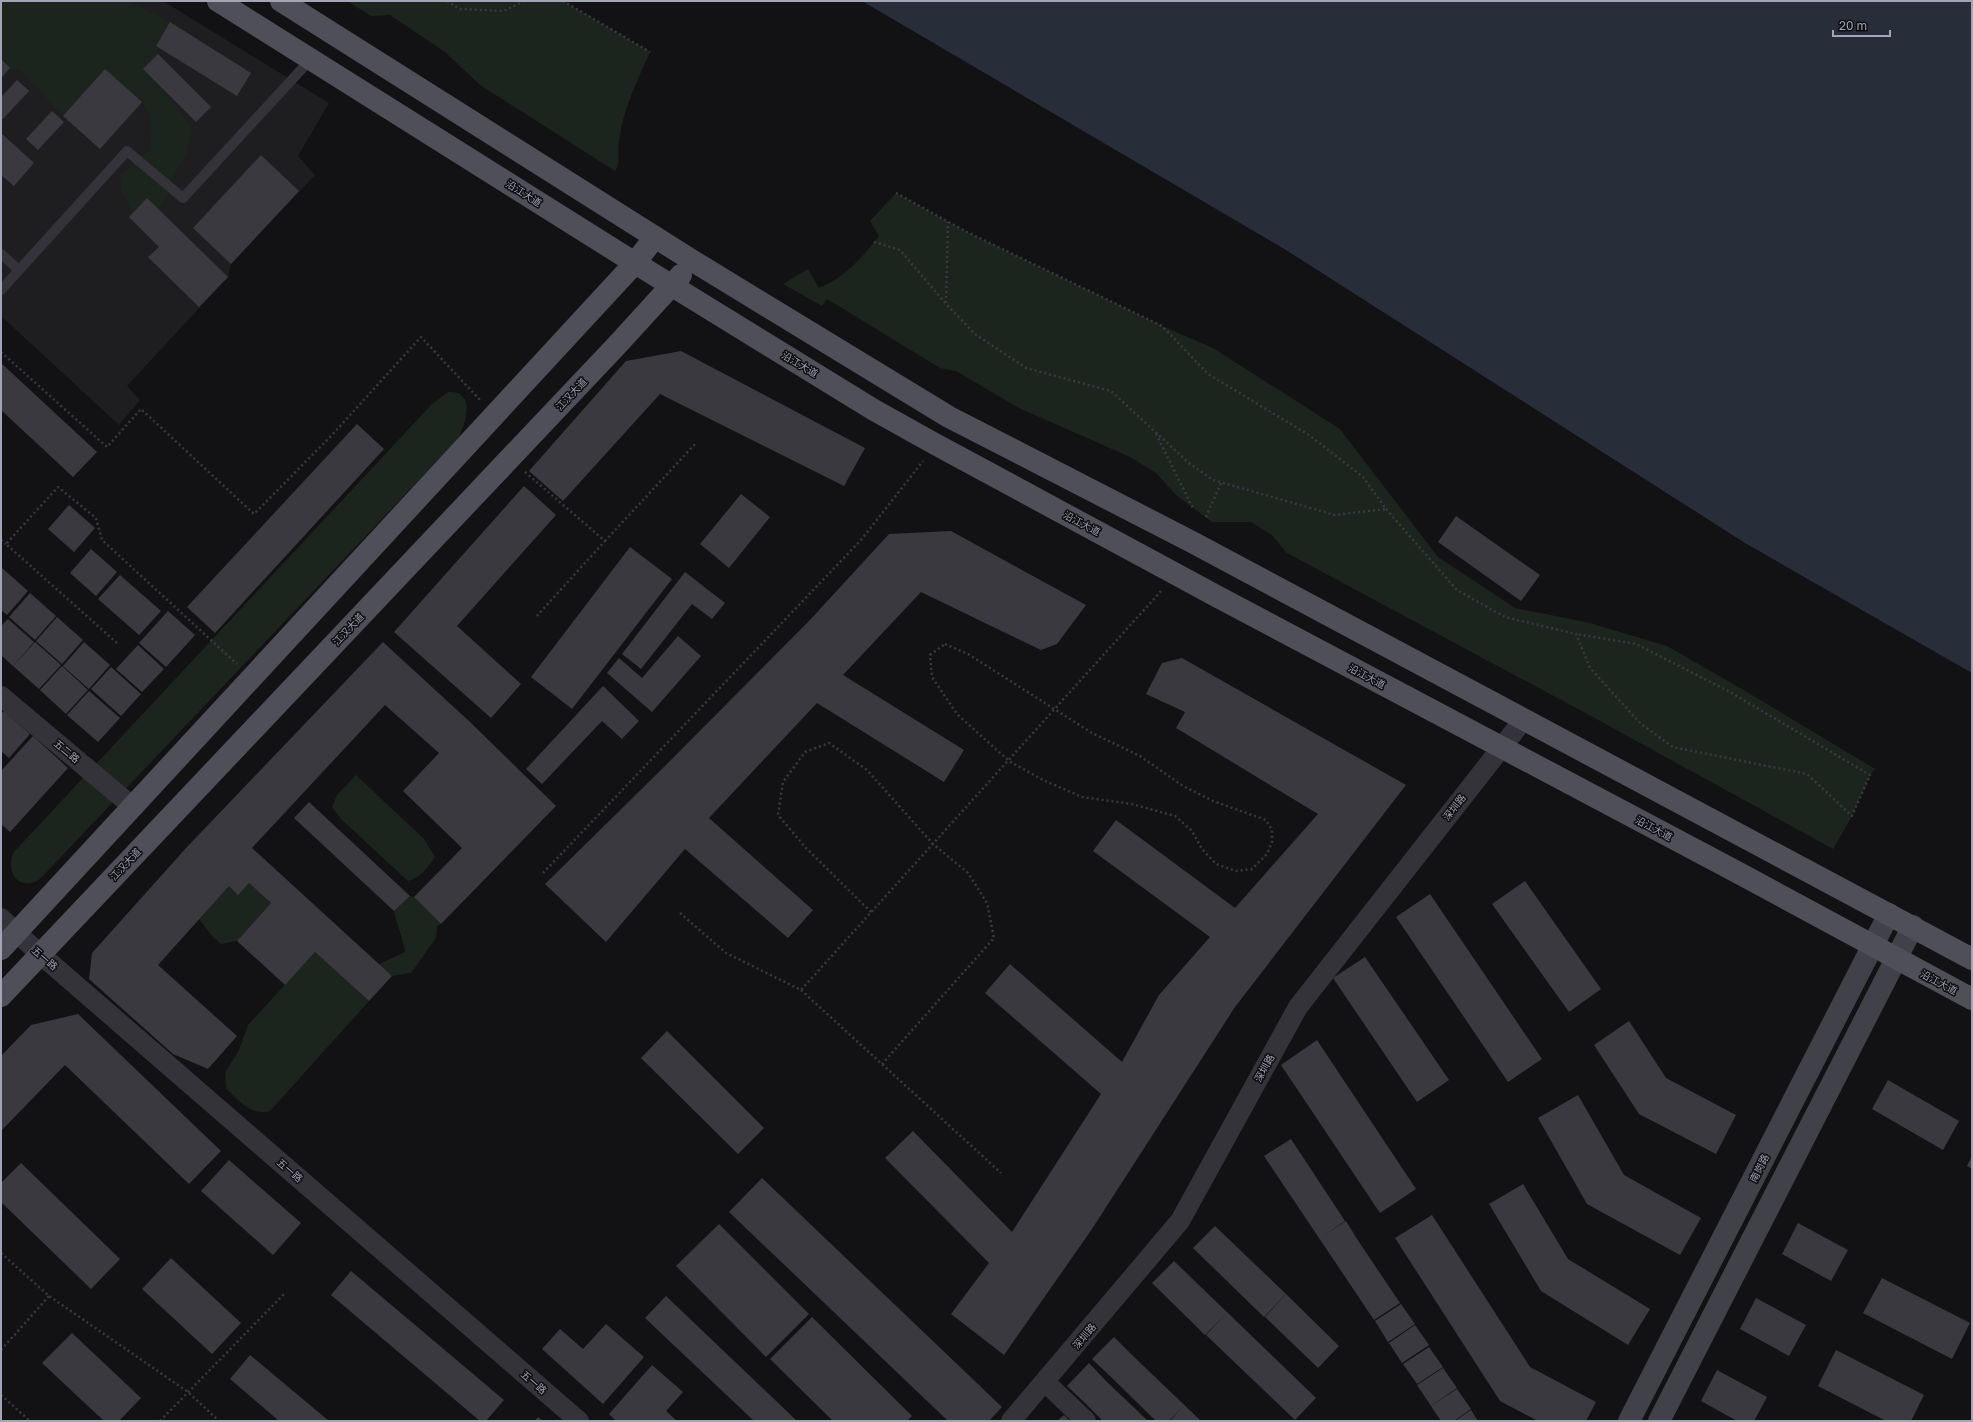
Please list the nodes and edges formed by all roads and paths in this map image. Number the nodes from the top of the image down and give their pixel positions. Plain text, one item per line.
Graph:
1 (218, 1) edge
2 (281, 1) edge
3 (447, 1) edge
4 (524, 1) edge
5 (563, 1) edge
6 (650, 52) dead end
7 (311, 59) junction
8 (896, 193) dead end
9 (948, 222) junction
10 (655, 237) junction
11 (874, 242) dead end
12 (1, 254) edge
13 (693, 261) junction
14 (636, 264) junction
15 (19, 270) junction
16 (672, 286) junction
17 (1, 290) edge
18 (946, 304) junction
19 (1, 352) edge
20 (495, 416) junction
21 (1154, 431) junction
22 (696, 443) dead end
23 (935, 444) junction
24 (509, 459) junction
25 (1221, 483) junction
26 (1193, 508) dead end
27 (1386, 509) junction
28 (1206, 517) dead end
29 (1, 540) edge
30 (604, 541) junction
31 (6, 544) junction
32 (1176, 574) junction
33 (535, 618) dead end
34 (1576, 634) junction
35 (117, 644) dead end
36 (253, 678) junction
37 (1, 696) edge
38 (1054, 710) junction
39 (1524, 719) junction
40 (1501, 747) junction
41 (1009, 761) junction
42 (133, 807) junction
43 (933, 844) junction
44 (543, 873) dead end
45 (871, 912) junction
46 (680, 913) dead end
47 (1889, 914) junction
48 (1, 918) edge
49 (1913, 926) junction
50 (17, 932) junction
51 (1873, 947) junction
52 (1, 949) edge
53 (40, 954) junction
54 (1972, 958) edge
55 (1897, 959) junction
56 (801, 990) junction
57 (1, 996) edge
58 (1972, 999) edge
59 (882, 1064) junction
60 (1001, 1173) dead end
61 (1, 1253) edge
62 (284, 1294) dead end
63 (49, 1296) junction
64 (1, 1350) edge
65 (1046, 1382) junction
66 (188, 1392) junction
67 (1, 1395) edge
68 (30, 1421) edge
69 (160, 1421) edge
70 (219, 1421) edge
71 (579, 1421) edge
72 (1012, 1421) edge
73 (1086, 1421) edge
74 (1629, 1421) edge
75 (1659, 1421) edge

1 - 7 main road, 沿江大道
2 - 10 main road
3 - 4 path
5 - 6 path
7 - 14 main road, 沿江大道
7 - 15 lane
8 - 9 path
9 - 18 path
9 - 27 path
10 - 13 main road
10 - 14 main road
11 - 18 path
12 - 15 lane
13 - 16 main road, 江汉大道
13 - 39 main road
14 - 16 main road, 沿江大道
14 - 20 main road
15 - 17 lane
16 - 23 main road, 沿江大道
16 - 24 main road, 江汉大道
18 - 21 path
19 - 20 path
20 - 36 main road
21 - 25 path
21 - 26 path
22 - 30 path
23 - 32 main road, 沿江大道
23 - 44 path
24 - 30 path
24 - 53 main road, 江汉大道
25 - 27 path
25 - 28 path
27 - 34 path
29 - 31 path
30 - 33 path
31 - 35 path
31 - 36 path
32 - 38 path
32 - 40 main road, 沿江大道
34 - 34 path
36 - 42 main road
37 - 42 street, 五二路
38 - 41 path
38 - 41 path
38 - 41 path
39 - 40 street, 深圳路
39 - 47 main road
40 - 51 main road, 沿江大道
40 - 65 street, 深圳路
41 - 43 path
42 - 50 main road
43 - 45 path
43 - 45 path
43 - 59 path
45 - 56 path
46 - 56 path
47 - 49 main road
47 - 51 main road, 南岗路
48 - 50 street, 五一路
49 - 54 main road
49 - 55 main road
50 - 52 main road
50 - 53 street, 五一路
51 - 55 main road, 沿江大道
51 - 74 main road, 南岗路
53 - 57 main road, 江汉大道
53 - 71 street, 五一路
55 - 58 main road, 沿江大道
55 - 75 main road
56 - 59 path
59 - 60 path
61 - 63 path
62 - 66 path
63 - 64 path
63 - 66 path
65 - 72 street, 深圳路
65 - 73 street
66 - 69 path
66 - 70 path
67 - 68 path

